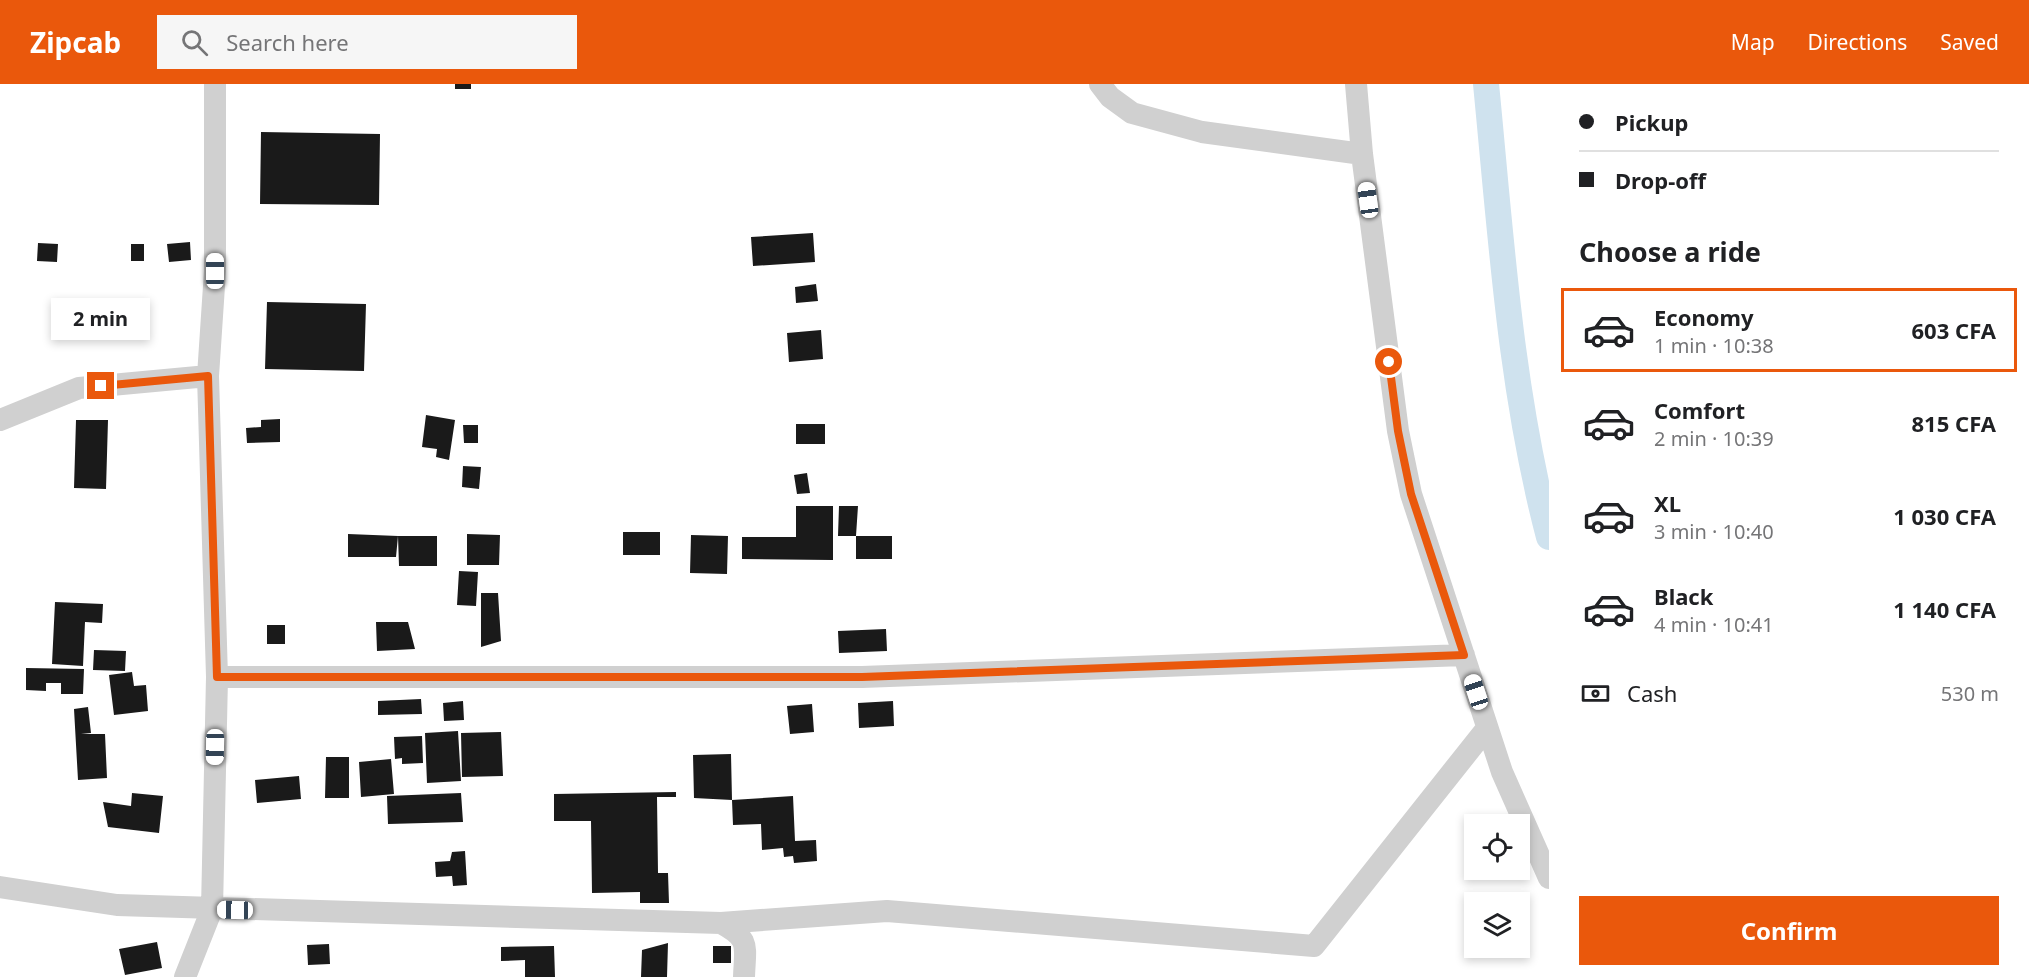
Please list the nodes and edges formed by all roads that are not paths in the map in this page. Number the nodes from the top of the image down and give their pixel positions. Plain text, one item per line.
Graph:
1 (215, 84) edge
2 (1100, 84) edge
3 (1356, 84) edge
4 (1362, 154) junction
5 (208, 376) junction
6 (0, 420) edge
7 (1464, 655) junction
8 (217, 677) junction
9 (1487, 728) junction
10 (1549, 878) edge
11 (0, 887) edge
12 (212, 909) junction
13 (721, 923) junction
14 (185, 977) edge
15 (744, 977) edge

1 - 5 street
2 - 4 street
3 - 4 street
4 - 7 street
5 - 6 street
5 - 8 street
7 - 8 street
7 - 9 street
8 - 12 street
9 - 10 street
9 - 13 street
11 - 12 street
12 - 13 street
12 - 14 street
13 - 15 street

